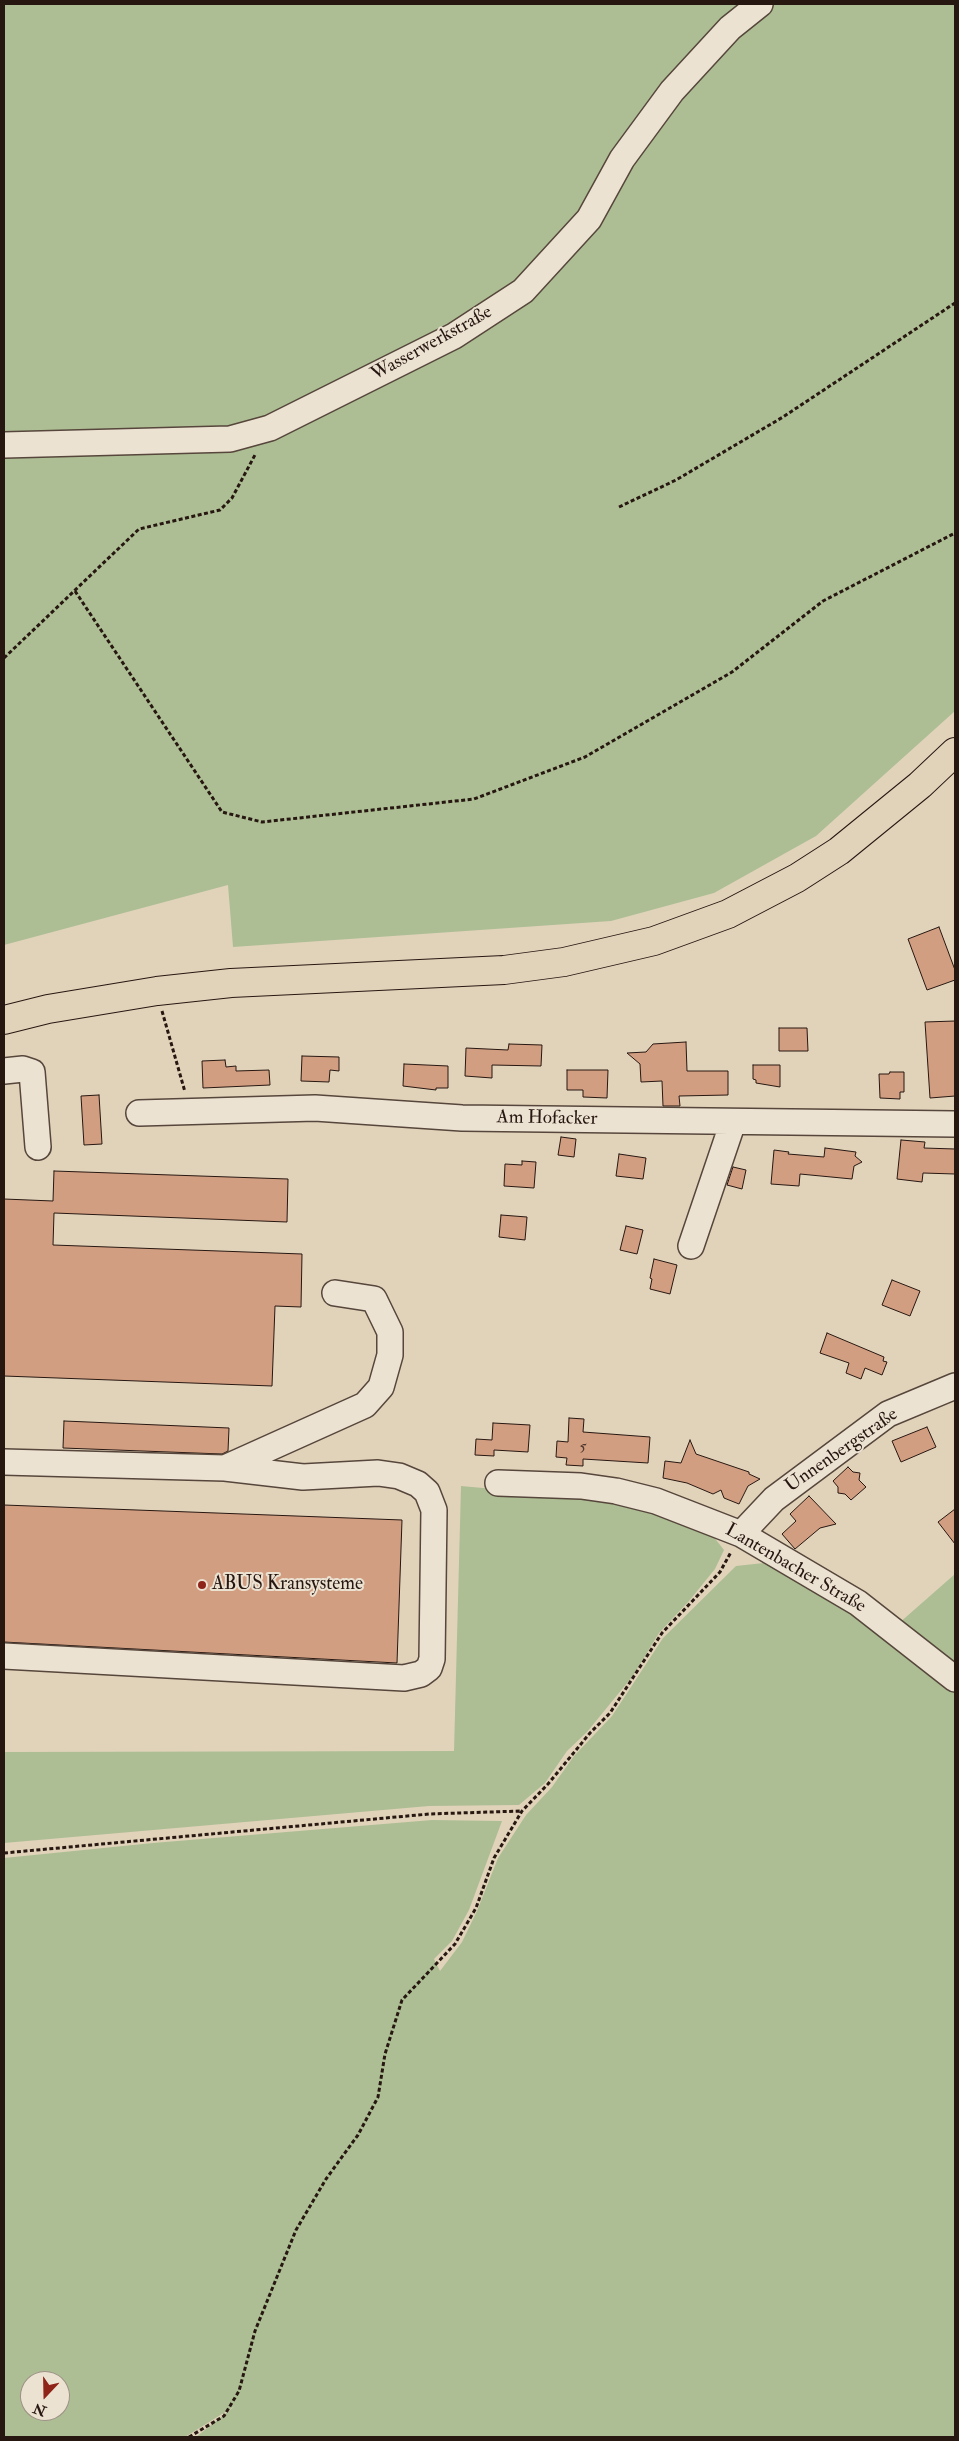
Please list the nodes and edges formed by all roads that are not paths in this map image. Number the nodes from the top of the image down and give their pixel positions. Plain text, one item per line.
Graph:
1 (760, 4) edge
2 (4, 445) edge
3 (955, 752) edge
4 (4, 1020) edge
5 (4, 1071) edge
6 (140, 1113) dead end
7 (733, 1122) junction
8 (955, 1124) edge
9 (38, 1147) dead end
10 (691, 1246) dead end
11 (335, 1293) dead end
12 (955, 1386) edge
13 (4, 1462) edge
14 (225, 1468) junction
15 (498, 1483) dead end
16 (741, 1534) junction
17 (4, 1656) edge
18 (955, 1679) edge

1 - 2 street, Wasserwerkstraße
3 - 4 main road
5 - 9 street
6 - 7 street, Am Hofacker
7 - 8 street, Am Hofacker
7 - 10 street
11 - 14 street
12 - 16 street, Unnenbergstraße
13 - 14 street
14 - 17 street
15 - 16 street, Lantenbacher Straße
16 - 18 street, Lantenbacher Straße

